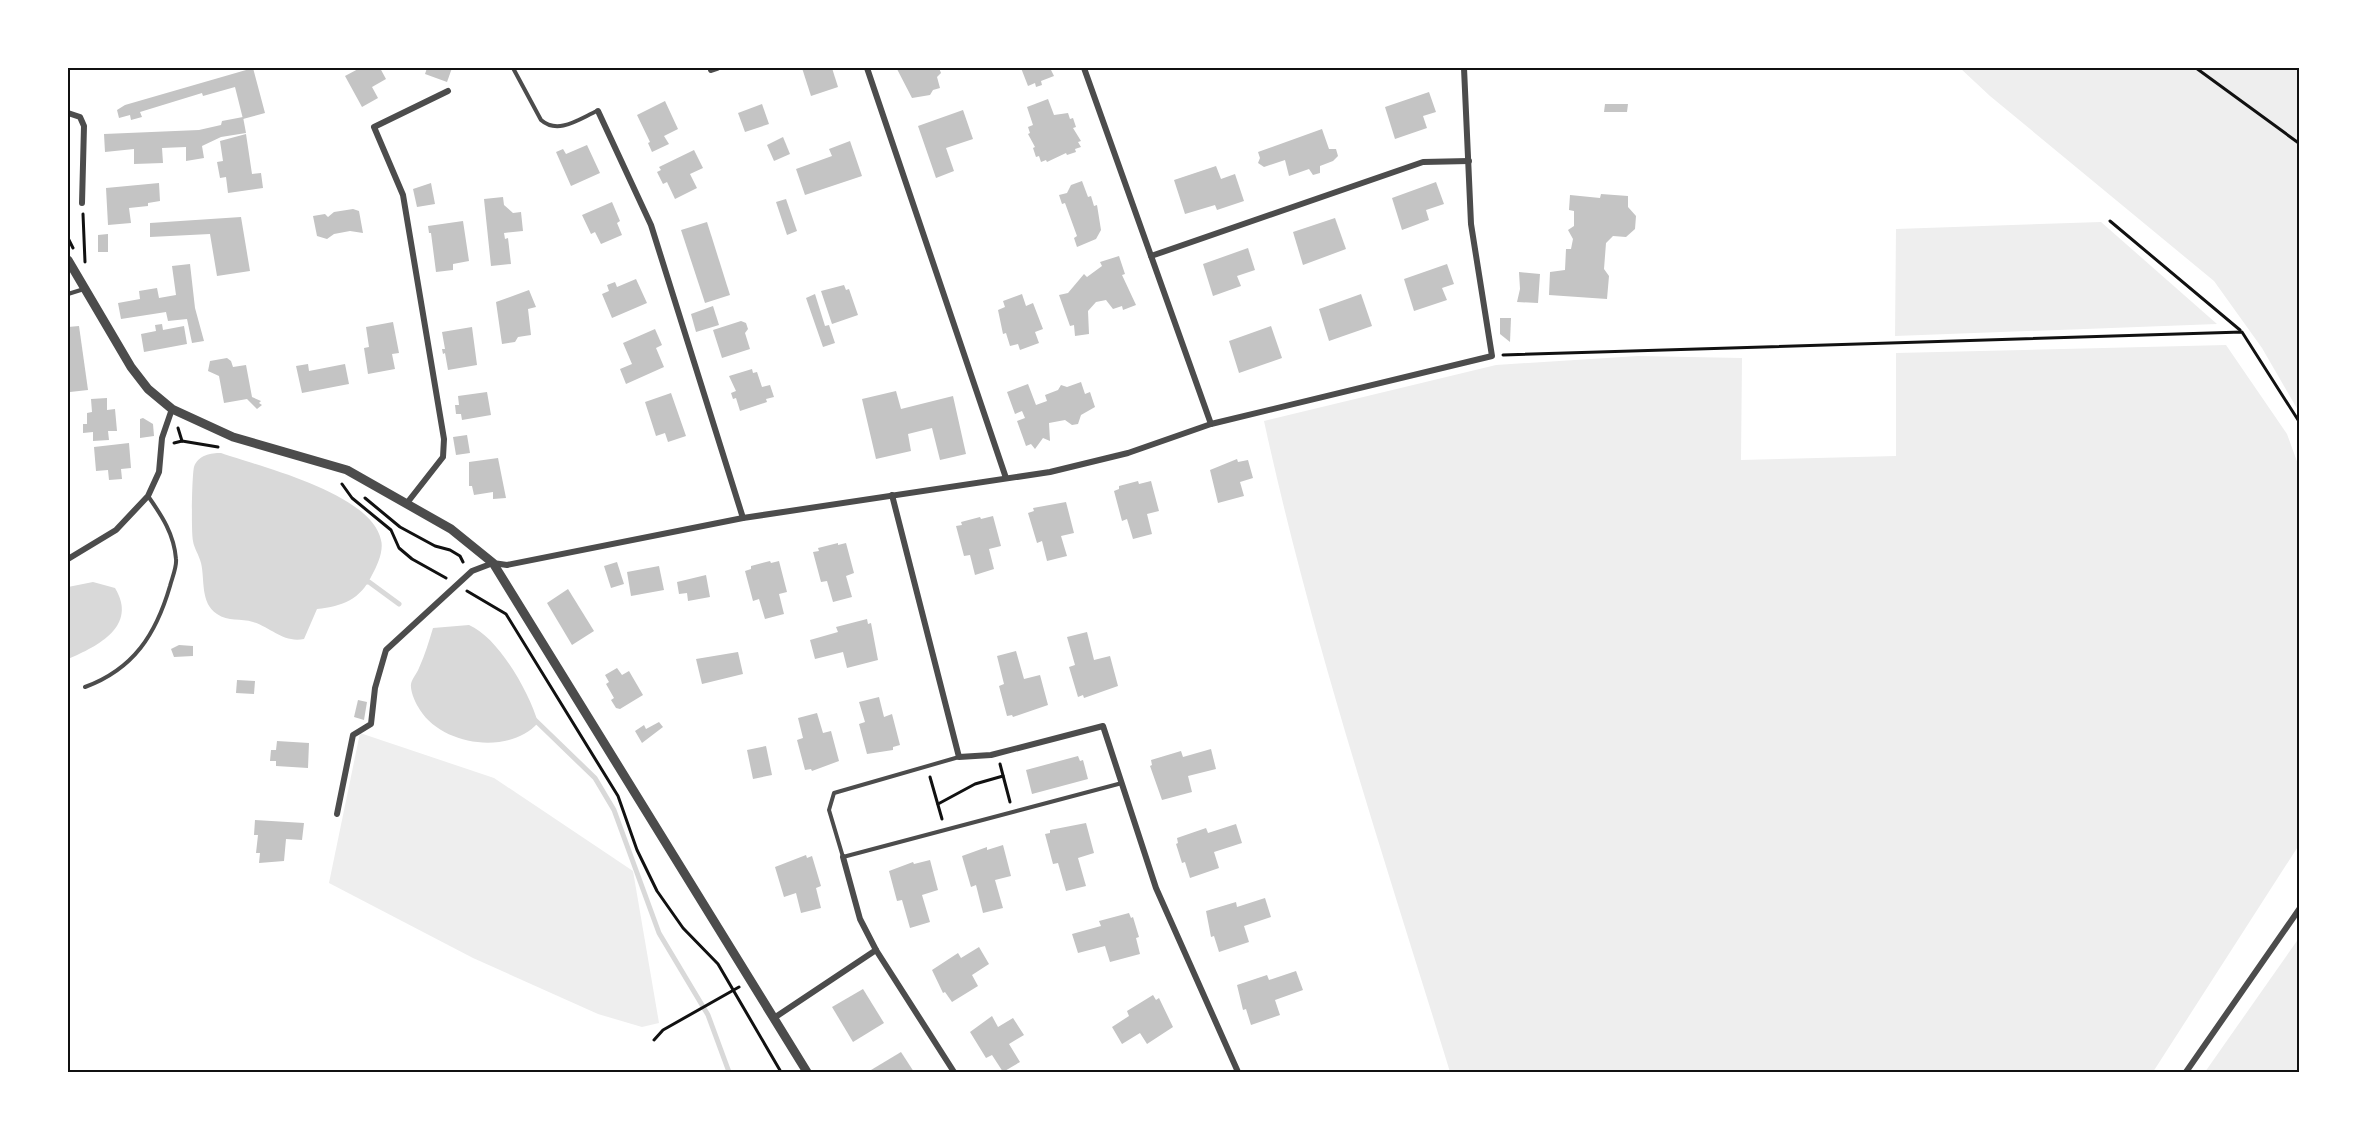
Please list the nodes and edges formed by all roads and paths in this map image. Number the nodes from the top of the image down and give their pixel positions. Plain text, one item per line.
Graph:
1 (513, 68) edge
2 (867, 68) edge
3 (1084, 68) edge
4 (1464, 68) edge
5 (2196, 68) edge
6 (448, 92) dead end
7 (598, 111) joint
8 (68, 113) edge
9 (2300, 144) edge
10 (1469, 161) junction
11 (82, 202) joint
12 (2110, 220) dead end
13 (68, 238) edge
14 (76, 254) dead end
15 (1151, 256) junction
16 (68, 260) edge
17 (81, 262) dead end
18 (84, 289) junction
19 (68, 294) edge
20 (2242, 332) junction
21 (1492, 356) junction
22 (172, 409) junction
23 (2300, 423) edge
24 (1211, 424) junction
25 (161, 445) junction
26 (223, 448) dead end
27 (1006, 478) junction
28 (334, 482) dead end
29 (342, 484) junction
30 (352, 490) dead end
31 (360, 495) dead end
32 (892, 495) junction
33 (148, 496) junction
34 (407, 503) junction
35 (743, 518) junction
36 (68, 559) edge
37 (493, 563) junction
38 (457, 585) junction
39 (85, 687) dead end
40 (997, 753) junction
41 (959, 757) junction
42 (927, 766) junction
43 (1003, 776) junction
44 (1122, 783) junction
45 (938, 804) junction
46 (1013, 812) junction
47 (337, 814) dead end
48 (945, 830) junction
49 (843, 857) junction
50 (2300, 908) edge
51 (876, 950) junction
52 (751, 980) junction
53 (733, 990) junction
54 (774, 1018) junction
55 (654, 1040) dead end
56 (781, 1072) edge
57 (807, 1072) edge
58 (954, 1072) edge
59 (1238, 1072) edge
60 (2186, 1072) edge

1 - 7 lane
2 - 27 street
3 - 15 street
4 - 10 street
5 - 9 path
6 - 34 street
7 - 35 street
8 - 11 street
10 - 15 street
10 - 21 street
11 - 17 path
12 - 20 path
13 - 14 path
15 - 24 street
16 - 18 street
18 - 19 lane
18 - 22 street
20 - 21 path
20 - 23 path
21 - 24 street
22 - 25 street
22 - 34 street
24 - 27 street
25 - 26 path
25 - 33 street
27 - 32 street
28 - 29 path
29 - 30 path
29 - 38 path
31 - 38 path
32 - 35 street
32 - 41 street
33 - 36 street
33 - 39 lane
34 - 37 street
35 - 37 street
37 - 38 street
37 - 52 street
38 - 47 street
38 - 53 path
40 - 41 street
40 - 43 path
40 - 44 street
41 - 42 lane
42 - 45 path
42 - 49 lane
43 - 45 path
43 - 46 path
44 - 46 lane
44 - 59 street
45 - 48 path
46 - 48 lane
48 - 49 lane
49 - 51 street
50 - 60 street
51 - 54 street
51 - 58 street
52 - 53 path
52 - 54 street
53 - 55 path
53 - 56 path
54 - 57 street

